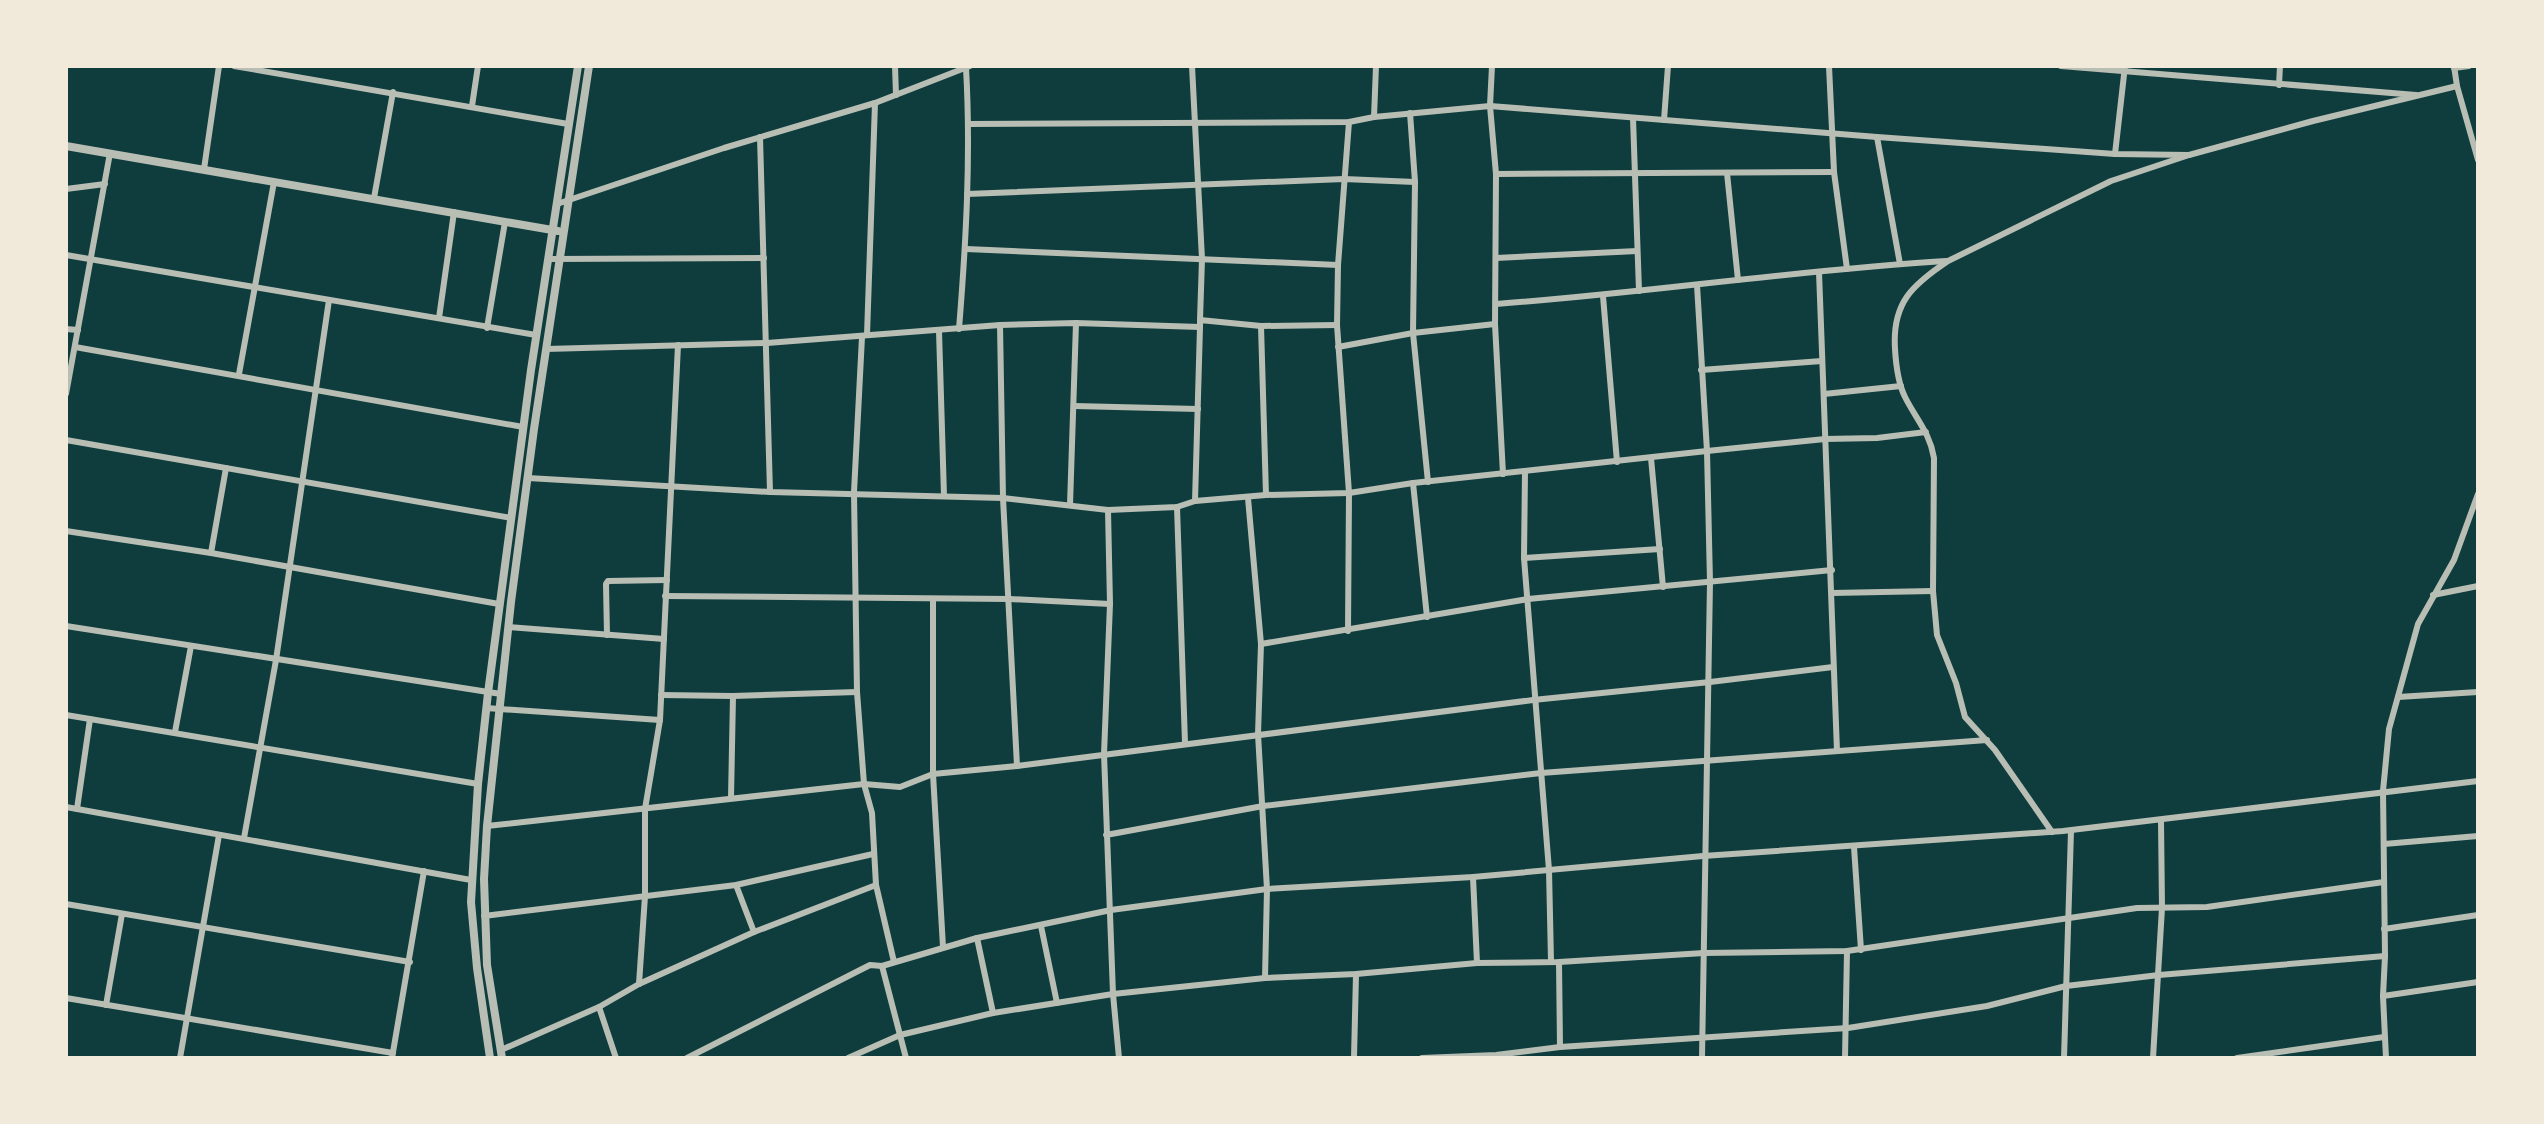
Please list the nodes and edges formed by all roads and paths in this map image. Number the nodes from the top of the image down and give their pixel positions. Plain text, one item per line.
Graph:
1 (219, 66) edge
2 (234, 66) edge
3 (303, 66) edge
4 (478, 66) edge
5 (578, 66) edge
6 (589, 66) edge
7 (895, 66) edge
8 (1192, 66) edge
9 (1376, 66) edge
10 (1492, 66) edge
11 (1668, 66) edge
12 (1829, 66) edge
13 (2061, 66) edge
14 (2280, 66) edge
15 (2469, 66) edge
16 (968, 67) edge
17 (2454, 67) edge
18 (2124, 69) edge
19 (301, 77) junction
20 (2279, 85) junction
21 (2457, 86) junction
22 (393, 92) junction
23 (896, 95) junction
24 (2423, 95) junction
25 (875, 103) junction
26 (472, 106) junction
27 (1490, 106) junction
28 (1410, 113) junction
29 (1374, 117) junction
30 (1633, 118) junction
31 (1664, 120) junction
32 (1194, 122) junction
33 (1349, 122) junction
34 (568, 124) junction
35 (969, 124) junction
36 (1831, 132) junction
37 (760, 137) junction
38 (1877, 137) junction
39 (66, 146) edge
40 (110, 153) junction
41 (2115, 154) junction
42 (2189, 155) junction
43 (2477, 155) edge
44 (204, 169) junction
45 (1834, 172) junction
46 (1635, 173) junction
47 (1727, 173) junction
48 (1496, 174) junction
49 (1344, 179) junction
50 (274, 182) junction
51 (1415, 182) junction
52 (105, 184) junction
53 (1197, 186) junction
54 (66, 189) edge
55 (967, 194) junction
56 (374, 198) junction
57 (569, 200) junction
58 (557, 204) junction
59 (454, 212) junction
60 (505, 222) junction
61 (552, 230) junction
62 (563, 232) junction
63 (966, 249) junction
64 (1637, 251) junction
65 (66, 255) edge
66 (764, 258) junction
67 (1496, 258) junction
68 (1202, 259) junction
69 (554, 260) junction
70 (92, 261) junction
71 (1948, 261) junction
72 (1900, 264) junction
73 (1338, 265) junction
74 (1847, 269) junction
75 (1819, 272) junction
76 (1738, 280) junction
77 (1697, 285) junction
78 (256, 288) junction
79 (1639, 291) junction
80 (1603, 296) junction
81 (329, 300) junction
82 (1496, 304) junction
83 (439, 318) junction
84 (1076, 323) junction
85 (1200, 324) junction
86 (1495, 324) junction
87 (1000, 325) junction
88 (1337, 325) junction
89 (1261, 326) junction
90 (487, 328) junction
91 (66, 329) edge
92 (959, 329) junction
93 (78, 330) junction
94 (939, 331) junction
95 (1413, 333) junction
96 (536, 335) junction
97 (865, 336) junction
98 (767, 343) junction
99 (678, 345) junction
100 (75, 347) junction
101 (1338, 347) junction
102 (546, 349) junction
103 (1822, 361) junction
104 (1701, 370) junction
105 (239, 374) junction
106 (1901, 386) junction
107 (317, 388) junction
108 (66, 394) edge
109 (1824, 394) junction
110 (1074, 406) junction
111 (1198, 409) junction
112 (523, 427) junction
113 (1926, 432) junction
114 (1825, 439) junction
115 (66, 440) edge
116 (1707, 451) junction
117 (1651, 458) junction
118 (1617, 462) junction
119 (226, 468) junction
120 (1525, 471) junction
121 (1503, 474) junction
122 (528, 478) junction
123 (304, 480) junction
124 (1428, 482) junction
125 (1413, 483) junction
126 (672, 486) junction
127 (770, 492) junction
128 (854, 492) junction
129 (1349, 493) junction
130 (2478, 494) edge
131 (1266, 495) junction
132 (514, 496) junction
133 (944, 496) junction
134 (526, 498) junction
135 (1003, 498) junction
136 (1248, 498) junction
137 (1195, 501) junction
138 (1070, 505) junction
139 (1177, 507) junction
140 (1108, 510) junction
141 (511, 518) junction
142 (66, 531) edge
143 (1660, 549) junction
144 (211, 553) junction
145 (1524, 558) junction
146 (290, 567) junction
147 (1832, 570) junction
148 (667, 580) junction
149 (1710, 582) junction
150 (2478, 586) edge
151 (1663, 587) junction
152 (1933, 591) junction
153 (1832, 593) junction
154 (2433, 595) junction
155 (665, 596) junction
156 (857, 599) junction
157 (933, 599) junction
158 (1010, 599) junction
159 (1528, 599) junction
160 (499, 604) junction
161 (1110, 604) junction
162 (1427, 617) junction
163 (66, 626) edge
164 (508, 627) junction
165 (1348, 631) junction
166 (607, 635) junction
167 (664, 639) junction
168 (1261, 644) junction
169 (191, 646) junction
170 (276, 660) junction
171 (1833, 667) junction
172 (1710, 682) junction
173 (857, 692) junction
174 (2478, 692) edge
175 (488, 693) junction
176 (501, 694) junction
177 (661, 695) junction
178 (733, 696) junction
179 (2398, 697) junction
180 (1533, 700) junction
181 (486, 708) junction
182 (499, 709) junction
183 (66, 715) edge
184 (90, 719) junction
185 (660, 720) junction
186 (175, 732) junction
187 (1258, 734) junction
188 (1987, 740) junction
189 (1185, 743) junction
190 (259, 746) junction
191 (1837, 751) junction
192 (1104, 754) junction
193 (1706, 759) junction
194 (1017, 766) junction
195 (1541, 773) junction
196 (933, 774) junction
197 (2478, 781) edge
198 (478, 784) junction
199 (864, 784) junction
200 (2383, 791) junction
201 (731, 798) junction
202 (1263, 806) junction
203 (66, 807) edge
204 (77, 809) junction
205 (645, 809) junction
206 (2161, 821) junction
207 (487, 826) junction
208 (2071, 831) junction
209 (2052, 832) junction
210 (219, 835) junction
211 (1106, 835) junction
212 (2478, 836) edge
213 (244, 838) junction
214 (2384, 844) junction
215 (1854, 847) junction
216 (873, 854) junction
217 (1703, 856) junction
218 (1549, 870) junction
219 (424, 871) junction
220 (1473, 877) junction
221 (471, 880) junction
222 (2384, 882) junction
223 (736, 885) junction
224 (876, 885) junction
225 (1267, 889) junction
226 (645, 896) junction
227 (66, 904) edge
228 (2162, 908) junction
229 (1111, 910) junction
230 (122, 914) junction
231 (2478, 915) edge
232 (484, 916) junction
233 (2069, 917) junction
234 (1041, 926) junction
235 (204, 928) junction
236 (2384, 929) junction
237 (754, 932) junction
238 (977, 938) junction
239 (943, 947) junction
240 (1861, 950) junction
241 (1847, 951) junction
242 (1704, 953) junction
243 (2385, 956) junction
244 (1555, 961) junction
245 (410, 962) junction
246 (894, 962) junction
247 (1477, 963) junction
248 (882, 966) junction
249 (1356, 974) junction
250 (2159, 975) junction
251 (1265, 978) junction
252 (2478, 982) edge
253 (639, 984) junction
254 (2066, 986) junction
255 (1113, 994) junction
256 (2383, 996) junction
257 (66, 998) edge
258 (1057, 1003) junction
259 (106, 1005) junction
260 (599, 1007) junction
261 (993, 1013) junction
262 (186, 1017) junction
263 (1848, 1028) junction
264 (900, 1035) junction
265 (1702, 1037) junction
266 (2384, 1037) junction
267 (488, 1047) junction
268 (711, 1047) junction
269 (1560, 1047) junction
270 (501, 1051) edge
271 (393, 1055) edge
272 (1497, 1056) edge
273 (180, 1058) edge
274 (490, 1058) edge
275 (616, 1058) edge
276 (687, 1058) edge
277 (714, 1058) edge
278 (848, 1058) edge
279 (906, 1058) edge
280 (1119, 1058) edge
281 (1354, 1058) edge
282 (1422, 1058) edge
283 (1702, 1058) edge
284 (1845, 1058) edge
285 (2064, 1058) edge
286 (2153, 1058) edge
287 (2237, 1058) edge
288 (2386, 1058) edge

1 - 44 street
2 - 19 street
3 - 19 street
4 - 26 street
5 - 34 street
6 - 57 street
7 - 23 street
8 - 32 street
9 - 29 street
10 - 27 street
11 - 31 street
12 - 36 street
13 - 18 street
14 - 20 street
15 - 17 street
16 - 23 street
16 - 35 street
17 - 21 street
18 - 20 street
18 - 41 street
19 - 22 street
20 - 24 street
21 - 24 street
21 - 43 street
22 - 26 street
22 - 56 street
23 - 25 street
24 - 42 street
25 - 37 street
25 - 97 street
26 - 34 street
27 - 28 street
27 - 30 street
27 - 48 street
28 - 29 street
28 - 51 street
29 - 33 street
30 - 31 street
30 - 46 street
31 - 36 street
32 - 33 street
32 - 35 street
32 - 53 street
33 - 49 street
34 - 58 street
35 - 55 street
36 - 38 street
36 - 45 street
37 - 57 street
37 - 66 street
38 - 41 street
38 - 72 street
39 - 40 street
40 - 44 street
40 - 52 street
41 - 42 street
42 - 71 street
44 - 50 street
45 - 47 street
45 - 74 street
46 - 47 street
46 - 48 street
46 - 64 street
47 - 76 street
48 - 67 street
49 - 51 street
49 - 53 street
49 - 73 street
50 - 56 street
50 - 78 street
51 - 95 street
52 - 54 street
52 - 70 street
53 - 55 street
53 - 68 street
55 - 63 street
56 - 59 street
57 - 58 street
57 - 62 street
58 - 61 street
59 - 60 street
59 - 83 street
60 - 61 street
60 - 90 street
61 - 62 street
61 - 69 street
62 - 69 street
63 - 68 street
63 - 92 street
64 - 67 street
64 - 79 street
65 - 70 street
66 - 69 street
66 - 98 street
67 - 82 street
68 - 73 street
68 - 85 street
69 - 96 street
69 - 102 street
70 - 78 street
70 - 93 street
71 - 72 street
71 - 106 street
72 - 74 street
73 - 88 street
74 - 75 street
75 - 76 street
75 - 103 street
76 - 77 street
77 - 79 street
77 - 104 street
78 - 81 street
78 - 105 street
79 - 80 street
80 - 82 street
80 - 118 street
81 - 83 street
81 - 107 street
82 - 86 street
83 - 90 street
84 - 85 street
84 - 87 street
84 - 110 street
85 - 89 street
85 - 111 street
86 - 95 street
86 - 121 street
87 - 92 street
87 - 135 street
88 - 89 street
88 - 101 street
89 - 131 street
90 - 96 street
91 - 93 street
92 - 94 street
93 - 100 street
94 - 97 street
94 - 133 street
95 - 101 street
95 - 124 street
96 - 112 street
97 - 98 street
97 - 128 street
98 - 99 street
98 - 127 street
99 - 102 street
99 - 126 street
100 - 105 street
100 - 108 street
101 - 129 street
102 - 122 street
103 - 104 street
103 - 109 street
104 - 116 street
105 - 107 street
106 - 109 street
106 - 113 street
107 - 112 street
107 - 123 street
109 - 114 street
110 - 111 street
110 - 138 street
111 - 137 street
112 - 132 street
113 - 114 street
113 - 152 street
114 - 116 street
114 - 147 street
115 - 119 street
116 - 117 street
116 - 149 street
117 - 118 street
117 - 143 street
118 - 120 street
119 - 123 street
119 - 144 street
120 - 121 street
120 - 145 street
121 - 124 street
122 - 126 street
122 - 134 street
123 - 141 street
123 - 146 street
124 - 125 street
125 - 129 street
125 - 162 street
126 - 127 street
126 - 148 street
127 - 128 street
128 - 133 street
128 - 156 street
129 - 131 street
129 - 165 street
130 - 154 street
131 - 136 street
132 - 134 street
132 - 141 street
133 - 135 street
134 - 164 street
135 - 138 street
135 - 158 street
136 - 137 street
136 - 168 street
137 - 139 street
138 - 140 street
139 - 140 street
139 - 189 street
140 - 161 street
141 - 160 street
142 - 144 street
143 - 145 street
143 - 151 street
144 - 146 street
145 - 159 street
146 - 160 street
146 - 170 street
147 - 149 street
147 - 153 street
148 - 155 street
148 - 166 street
149 - 151 street
149 - 172 street
150 - 154 street
151 - 159 street
152 - 153 street
152 - 188 street
153 - 171 street
154 - 179 street
155 - 156 street
155 - 167 street
156 - 157 street
156 - 173 street
157 - 158 street
157 - 196 street
158 - 161 street
158 - 194 street
159 - 162 street
159 - 180 street
160 - 175 street
161 - 192 street
162 - 165 street
163 - 169 street
164 - 166 street
164 - 176 street
165 - 168 street
166 - 167 street
167 - 177 street
168 - 187 street
169 - 170 street
169 - 186 street
170 - 175 street
170 - 190 street
171 - 172 street
171 - 191 street
172 - 180 street
172 - 193 street
173 - 178 street
173 - 199 street
174 - 179 street
175 - 176 street
175 - 181 street
176 - 182 street
177 - 178 street
177 - 185 street
178 - 201 street
179 - 200 street
180 - 187 street
180 - 195 street
181 - 182 street
181 - 198 street
182 - 185 street
182 - 207 street
183 - 184 street
184 - 186 street
184 - 204 street
185 - 205 street
186 - 190 street
187 - 189 street
187 - 202 street
188 - 191 street
188 - 209 street
189 - 192 street
190 - 198 street
190 - 213 street
191 - 193 street
192 - 194 street
192 - 211 street
193 - 195 street
193 - 217 street
194 - 196 street
195 - 202 street
195 - 218 street
196 - 199 street
196 - 239 street
197 - 200 street
198 - 221 street
199 - 201 street
199 - 216 street
200 - 206 street
200 - 214 street
201 - 205 street
202 - 211 street
202 - 225 street
203 - 204 street
204 - 210 street
205 - 207 street
205 - 226 street
206 - 208 street
206 - 228 street
207 - 232 street
208 - 209 street
208 - 233 street
209 - 215 street
210 - 213 street
210 - 235 street
211 - 229 street
212 - 214 street
213 - 219 street
214 - 222 street
215 - 217 street
215 - 240 street
216 - 223 street
216 - 224 street
217 - 218 street
217 - 242 street
218 - 220 street
218 - 244 street
219 - 221 street
219 - 245 street
220 - 225 street
220 - 247 street
221 - 267 street
222 - 228 street
222 - 236 street
223 - 226 street
223 - 237 street
224 - 237 street
224 - 246 street
225 - 229 street
225 - 251 street
226 - 232 street
226 - 253 street
227 - 230 street
228 - 233 street
228 - 250 street
229 - 234 street
229 - 255 street
230 - 235 street
230 - 259 street
231 - 236 street
232 - 270 street
233 - 240 street
233 - 254 street
234 - 238 street
234 - 258 street
235 - 245 street
235 - 262 street
236 - 243 street
237 - 253 street
238 - 239 street
238 - 261 street
239 - 246 street
240 - 241 street
241 - 242 street
241 - 263 street
242 - 244 street
242 - 265 street
243 - 250 street
243 - 256 street
244 - 247 street
244 - 269 street
245 - 271 street
246 - 248 street
247 - 249 street
248 - 264 street
248 - 268 street
249 - 251 street
249 - 281 street
250 - 254 street
250 - 286 street
251 - 255 street
252 - 256 street
253 - 260 street
254 - 263 street
254 - 285 street
255 - 258 street
255 - 280 street
256 - 266 street
257 - 259 street
258 - 261 street
259 - 262 street
260 - 270 street
260 - 275 street
261 - 264 street
262 - 271 street
262 - 273 street
263 - 265 street
263 - 284 street
264 - 278 street
264 - 279 street
265 - 269 street
265 - 283 street
266 - 287 street
266 - 288 street
267 - 270 street
267 - 274 street
268 - 276 street
268 - 277 street
269 - 272 street
272 - 282 street

